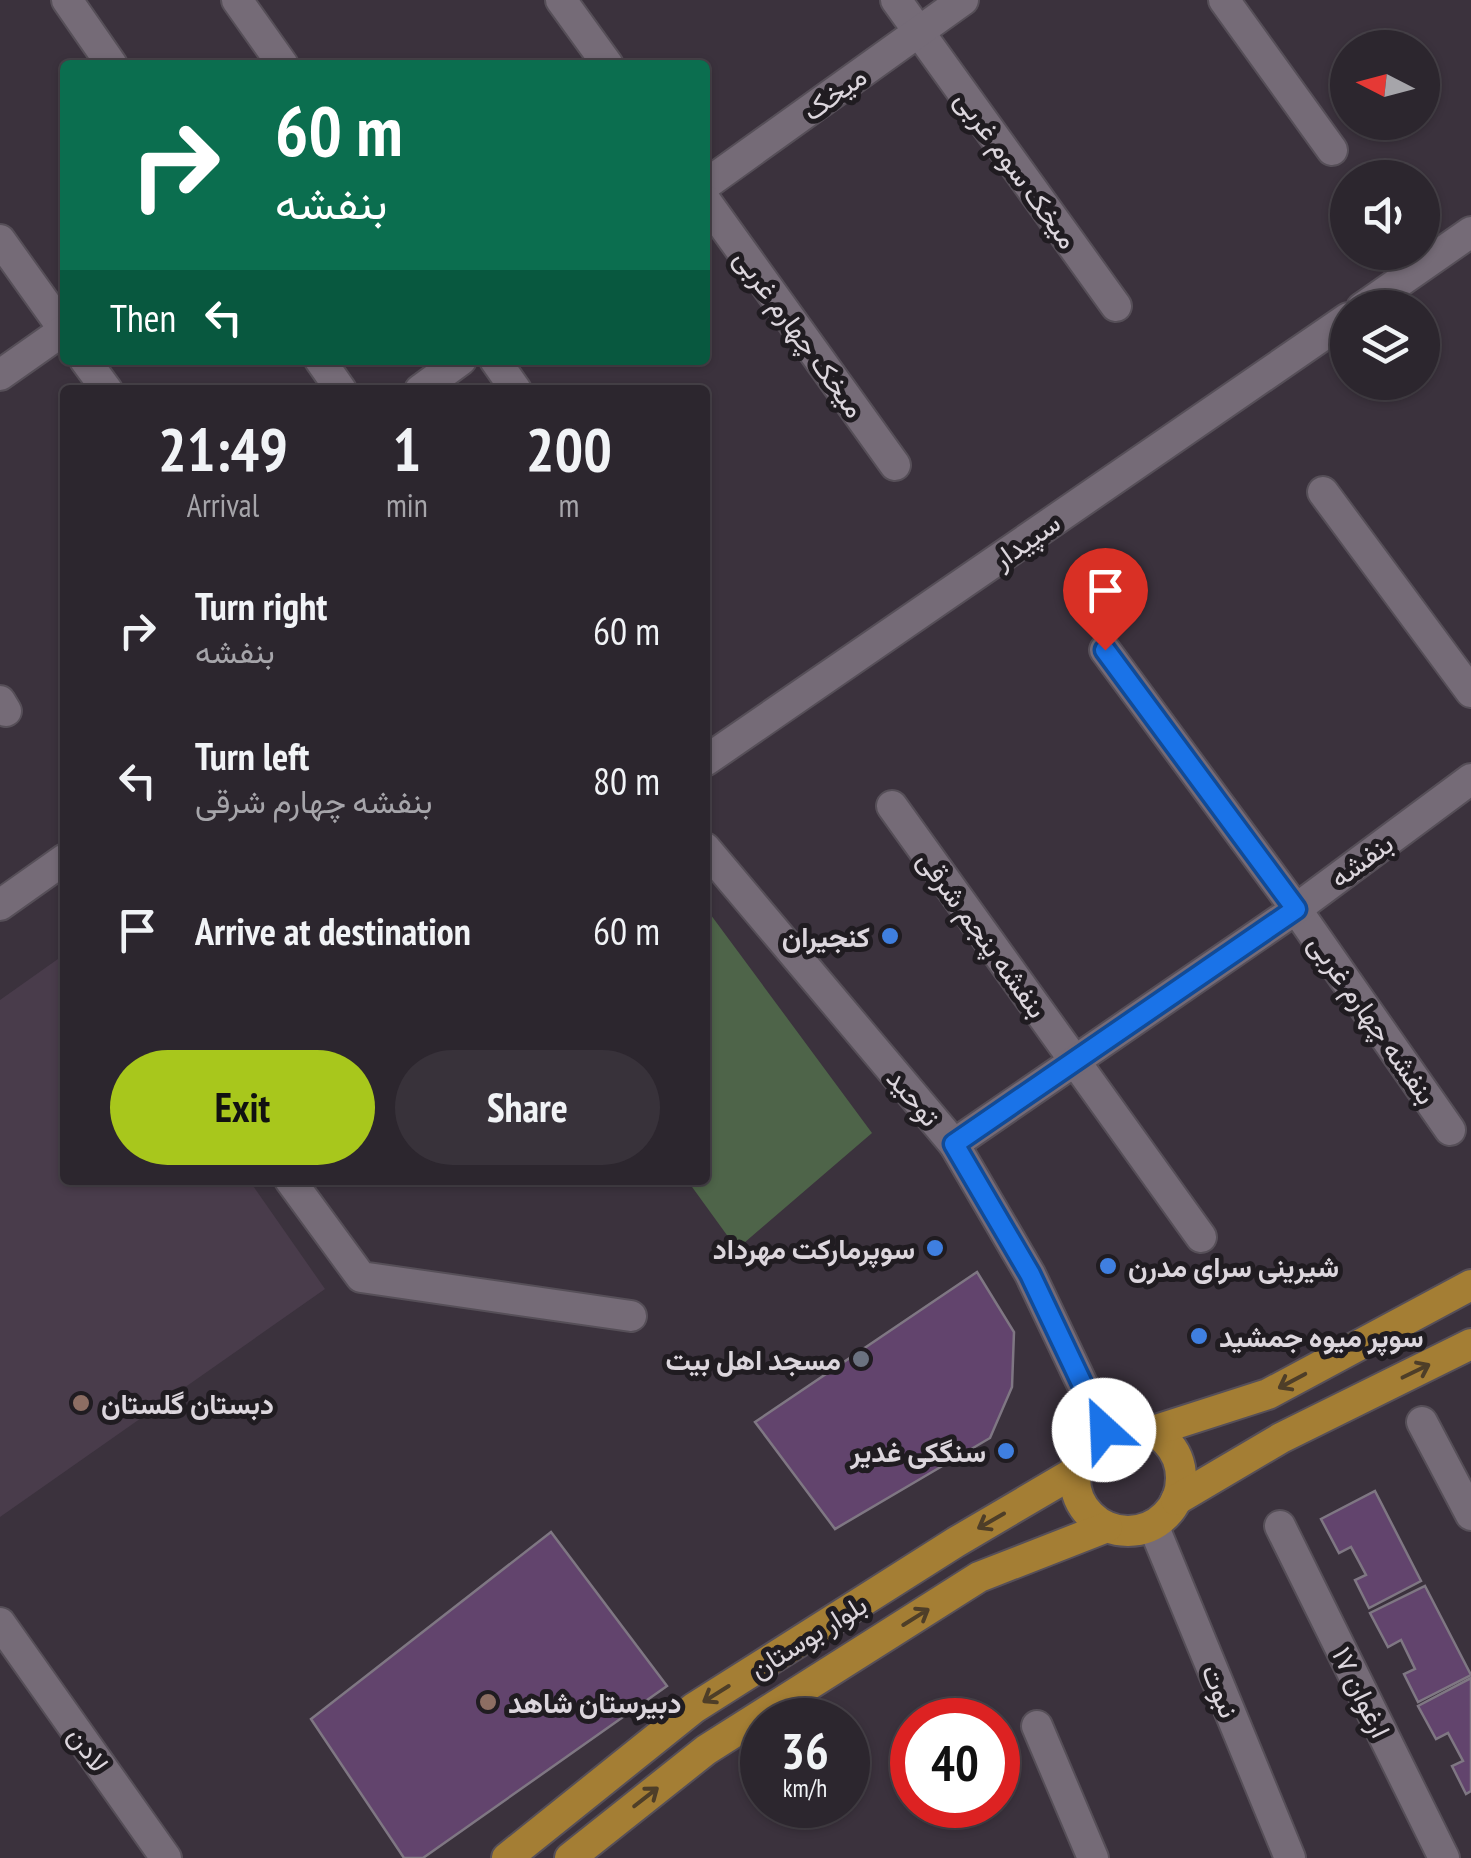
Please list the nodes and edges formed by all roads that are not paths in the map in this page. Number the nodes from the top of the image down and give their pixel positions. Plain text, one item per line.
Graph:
1 (67, 0) edge
2 (237, 0) edge
3 (562, 0) edge
4 (896, 0) edge
5 (964, 0) edge
6 (1224, 0) edge
7 (919, 32) junction
8 (109, 60) edge
9 (279, 60) edge
10 (604, 60) edge
11 (1332, 150) dead end
12 (710, 182) edge
13 (710, 207) edge
14 (1471, 232) edge
15 (0, 240) edge
16 (1388, 290) edge
17 (1116, 306) dead end
18 (60, 324) edge
19 (1330, 330) edge
20 (60, 334) edge
21 (455, 365) edge
22 (0, 375) edge
23 (427, 385) edge
24 (895, 465) dead end
25 (1323, 492) dead end
26 (1105, 650) dead end
27 (1471, 692) edge
28 (710, 759) edge
29 (1471, 779) edge
30 (892, 806) dead end
31 (710, 854) edge
32 (60, 866) edge
33 (0, 905) edge
34 (1296, 909) junction
35 (1074, 1062) junction
36 (1450, 1130) dead end
37 (954, 1144) junction
38 (294, 1185) edge
39 (1202, 1236) dead end
40 (1471, 1285) edge
41 (632, 1316) dead end
42 (1471, 1344) edge
43 (1422, 1422) dead end
44 (1104, 1430) junction
45 (1153, 1431) junction
46 (1076, 1472) junction
47 (1176, 1500) junction
48 (1471, 1515) edge
49 (1153, 1525) junction
50 (1280, 1526) dead end
51 (1107, 1527) junction
52 (4, 1637) edge
53 (1037, 1726) dead end
54 (166, 1858) edge
55 (507, 1858) edge
56 (570, 1858) edge
57 (1093, 1858) edge
58 (1290, 1858) edge
59 (1444, 1858) edge

1 - 8 street
2 - 9 street
3 - 10 street
4 - 7 street, میخک سوم غربی
5 - 7 street, میخک
6 - 11 street
7 - 12 street, میخک
7 - 17 street, میخک سوم غربی
13 - 24 street, میخک چهارم غربی
14 - 16 street
15 - 18 street
19 - 28 street, سپیدار
20 - 22 street
21 - 23 street
25 - 27 street
26 - 34 street, بنفشه چهارم غربی
29 - 34 street, بنفشه
30 - 35 street, بنفشه پنجم شرقی
31 - 37 street, توحید
32 - 33 street
34 - 35 street, بنفشه
34 - 36 street, بنفشه چهارم غربی
35 - 37 street, بنفشه
35 - 39 street, بنفشه پنجم شرقی
37 - 44 street, توحید
38 - 41 street
40 -> 45 main road
47 -> 42 main road
43 - 48 street
44 - 45 main road
44 - 46 main road
45 - 47 main road
46 - 51 main road
46 -> 55 main road, بلوار بوستان
47 - 49 main road
49 - 51 main road
49 - 58 street, نبوت
50 - 59 street, ارغوان ۱۷
56 -> 51 main road, بلوار بوستان
52 - 54 street, لادن
53 - 57 street

